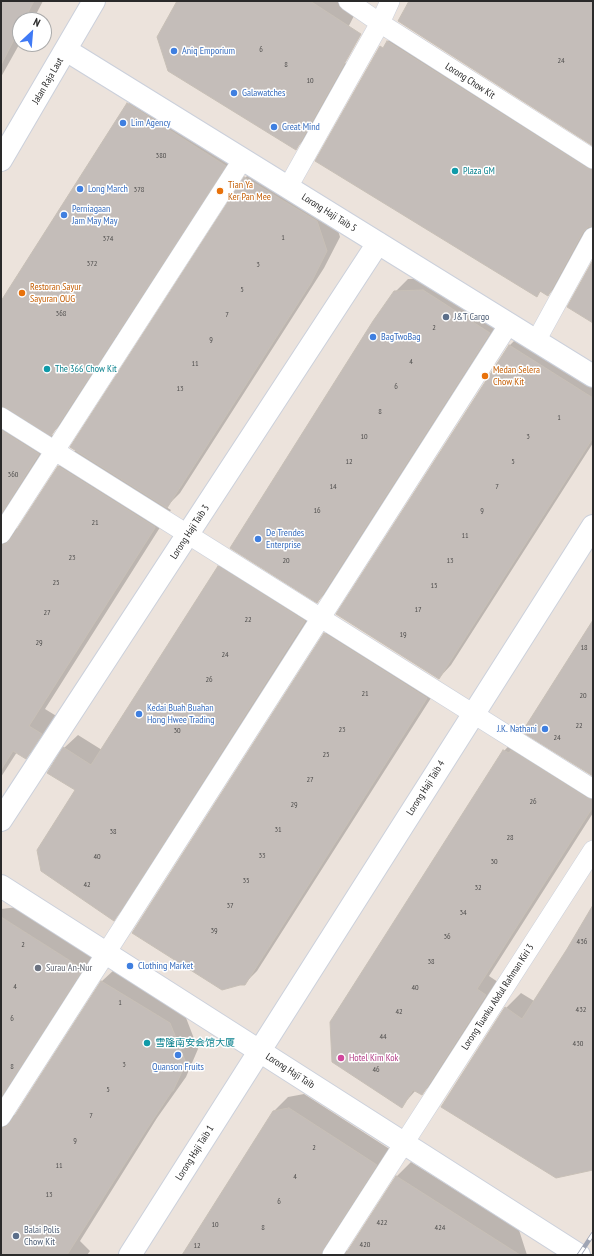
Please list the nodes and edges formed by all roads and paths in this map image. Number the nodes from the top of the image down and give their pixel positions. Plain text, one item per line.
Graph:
1 (94, 1) edge
2 (348, 1) edge
3 (390, 1) edge
4 (380, 23) junction
5 (66, 50) junction
6 (243, 159) junction
7 (593, 159) edge
8 (1, 160) edge
9 (288, 187) junction
10 (593, 237) edge
11 (378, 243) junction
12 (509, 324) junction
13 (536, 341) junction
14 (593, 376) edge
15 (1, 417) edge
16 (55, 451) junction
17 (593, 526) edge
18 (1, 534) edge
19 (188, 535) junction
20 (320, 618) junction
21 (474, 714) junction
22 (593, 789) edge
23 (1, 820) edge
24 (593, 850) edge
25 (1, 886) edge
26 (106, 953) junction
27 (260, 1051) junction
28 (1, 1117) edge
29 (404, 1143) junction
30 (130, 1255) edge
31 (332, 1255) edge
32 (579, 1255) edge

1 - 5 street, Jalan Raja Laut
2 - 4 lane, Lorong Chow Kit
3 - 4 lane
4 - 7 lane, Lorong Chow Kit
4 - 9 lane
5 - 6 street, Lorong Haji Taib 5
5 - 8 street, Jalan Raja Laut
6 - 9 street, Lorong Haji Taib 5
6 - 16 lane
9 - 11 street, Lorong Haji Taib 5
10 - 13 lane
11 - 12 street, Lorong Haji Taib 5
11 - 19 street, Lorong Haji Taib 3
12 - 13 street, Lorong Haji Taib 5
12 - 20 lane
13 - 14 street, Lorong Haji Taib 5
15 - 16 lane
16 - 18 lane
16 - 19 lane
17 - 21 street, Lorong Haji Taib 4
19 - 20 lane
19 - 23 street, Lorong Haji Taib 3
20 - 21 lane
20 - 26 lane
21 - 22 lane
21 - 27 street, Lorong Haji Taib 4
24 - 29 lane, Lorong Tuanku Abdul Rahman Kiri 3
25 - 26 street, Lorong Haji Taib
26 - 27 street, Lorong Haji Taib
26 - 28 lane
27 - 29 street, Lorong Haji Taib
27 - 30 street, Lorong Haji Taib 1
29 - 31 lane, Lorong Tuanku Abdul Rahman Kiri 3
29 - 32 street, Lorong Haji Taib

